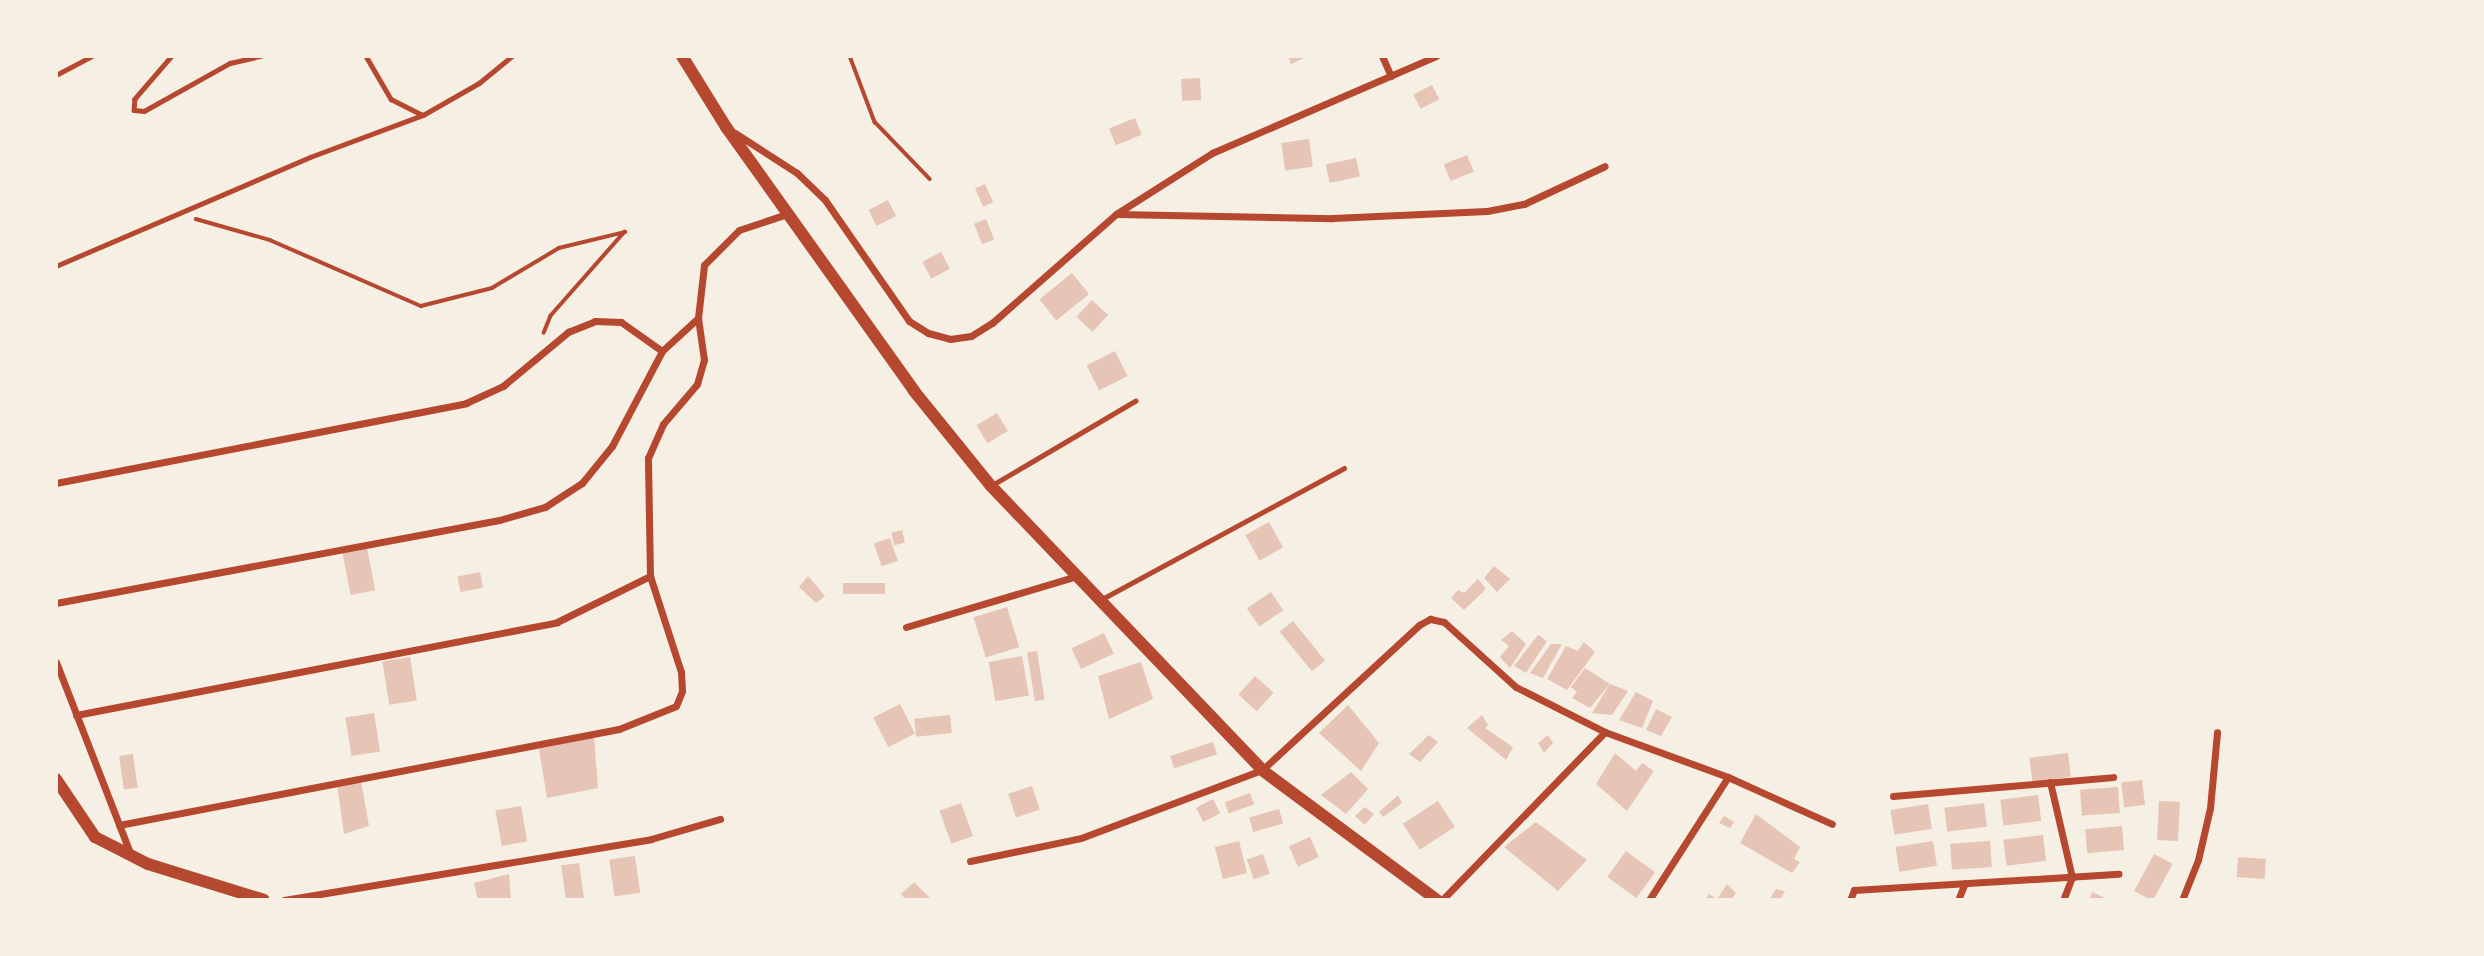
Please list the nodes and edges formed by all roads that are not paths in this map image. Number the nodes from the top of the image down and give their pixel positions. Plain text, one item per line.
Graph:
1 (92, 56) edge
2 (172, 56) edge
3 (260, 56) edge
4 (366, 56) edge
5 (512, 56) edge
6 (681, 56) edge
7 (1382, 56) edge
8 (1436, 56) edge
9 (56, 75) edge
10 (1391, 76) junction
11 (423, 115) junction
12 (726, 127) junction
13 (1605, 166) dead end
14 (787, 214) junction
15 (1116, 214) junction
16 (56, 266) edge
17 (698, 318) junction
18 (662, 351) junction
19 (1135, 401) dead end
20 (1344, 468) dead end
21 (56, 483) edge
22 (991, 486) junction
23 (1078, 575) junction
24 (650, 576) junction
25 (1102, 600) junction
26 (56, 603) edge
27 (906, 627) dead end
28 (56, 662) edge
29 (76, 715) junction
30 (1605, 732) junction
31 (2217, 732) dead end
32 (1262, 769) junction
33 (1728, 776) junction
34 (2113, 777) dead end
35 (56, 779) edge
36 (2050, 782) junction
37 (1893, 796) dead end
38 (720, 819) dead end
39 (1832, 824) dead end
40 (119, 825) junction
41 (131, 857) junction
42 (970, 862) dead end
43 (2119, 874) dead end
44 (2072, 877) junction
45 (1965, 883) junction
46 (264, 900) edge
47 (284, 900) edge
48 (1440, 900) edge
49 (1649, 900) edge
50 (1850, 900) edge
51 (1958, 900) edge
52 (2063, 900) edge
53 (2182, 900) edge

1 - 9 lane
2 - 3 lane
4 - 11 lane
5 - 11 lane
6 - 12 street
7 - 10 street
8 - 10 street
10 - 15 street
11 - 16 lane
12 - 14 street
12 - 15 street
13 - 15 street
14 - 17 street
14 - 22 street
17 - 18 street
17 - 24 street
18 - 21 street
18 - 26 street
19 - 22 lane
20 - 25 lane
22 - 23 street
23 - 25 street
23 - 27 street
24 - 29 street
24 - 40 street
25 - 32 street
28 - 29 street
29 - 40 street
30 - 32 street
30 - 33 street
30 - 48 street
31 - 53 street
32 - 42 street
32 - 48 street
33 - 39 street
33 - 49 street
34 - 36 street
35 - 41 street
36 - 37 street
36 - 44 street
38 - 47 street
40 - 41 street
41 - 46 street
43 - 44 street
44 - 45 street
44 - 52 street
45 - 50 street
45 - 51 street

